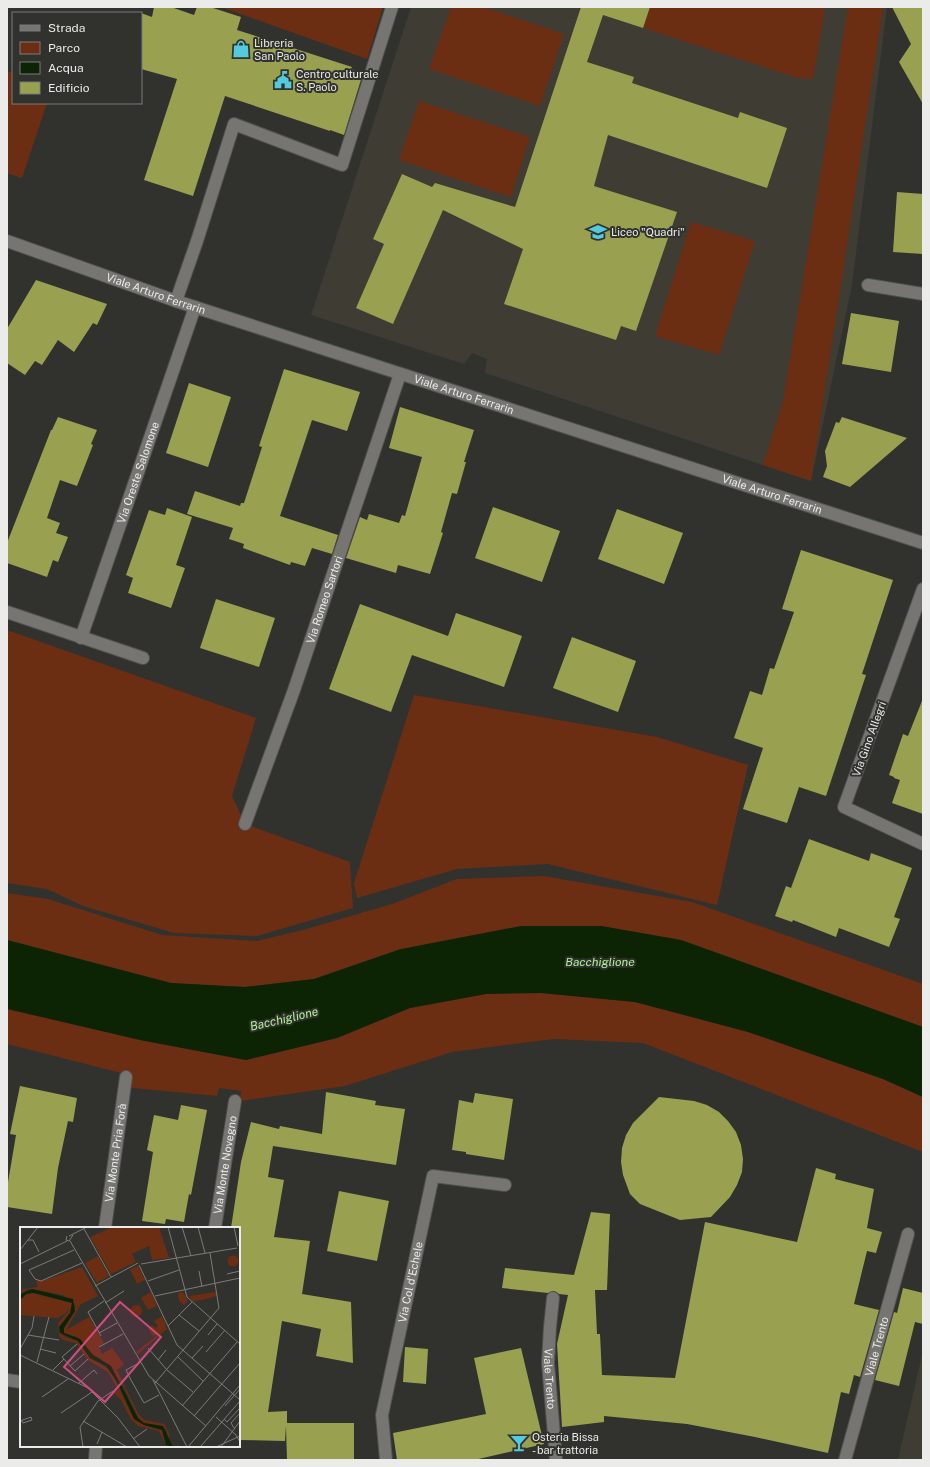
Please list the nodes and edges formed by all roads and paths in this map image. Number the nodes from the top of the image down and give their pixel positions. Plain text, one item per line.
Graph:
1 (392, 7) edge
2 (7, 241) edge
3 (868, 285) dead end
4 (923, 294) edge
5 (176, 301) junction
6 (195, 307) junction
7 (400, 374) junction
8 (923, 543) edge
9 (923, 589) edge
10 (7, 612) edge
11 (81, 638) junction
12 (143, 658) dead end
13 (245, 824) dead end
14 (923, 844) edge
15 (126, 1077) dead end
16 (235, 1101) dead end
17 (505, 1185) dead end
18 (105, 1227) edge
19 (215, 1227) edge
20 (908, 1234) dead end
21 (553, 1298) dead end
22 (7, 1380) edge
23 (20, 1382) edge
24 (96, 1447) edge
25 (95, 1460) edge
26 (386, 1460) edge
27 (556, 1460) edge
28 (845, 1460) edge

1 - 5 street
2 - 5 street, Viale Arturo Ferrarin
3 - 4 street
5 - 6 street, Viale Arturo Ferrarin
6 - 7 street, Viale Arturo Ferrarin
6 - 11 street, Via Oreste Salomone
7 - 8 street, Viale Arturo Ferrarin
7 - 13 street, Via Romeo Sartori
9 - 14 street, Via Gino Allegri
10 - 11 street
11 - 12 street
15 - 18 street, Via Monte Pria Forà
16 - 19 street, Via Monte Novegno
17 - 26 street, Via Col d'Echele
20 - 28 street, Viale Trento
21 - 27 street, Viale Trento
22 - 23 street
24 - 25 street

